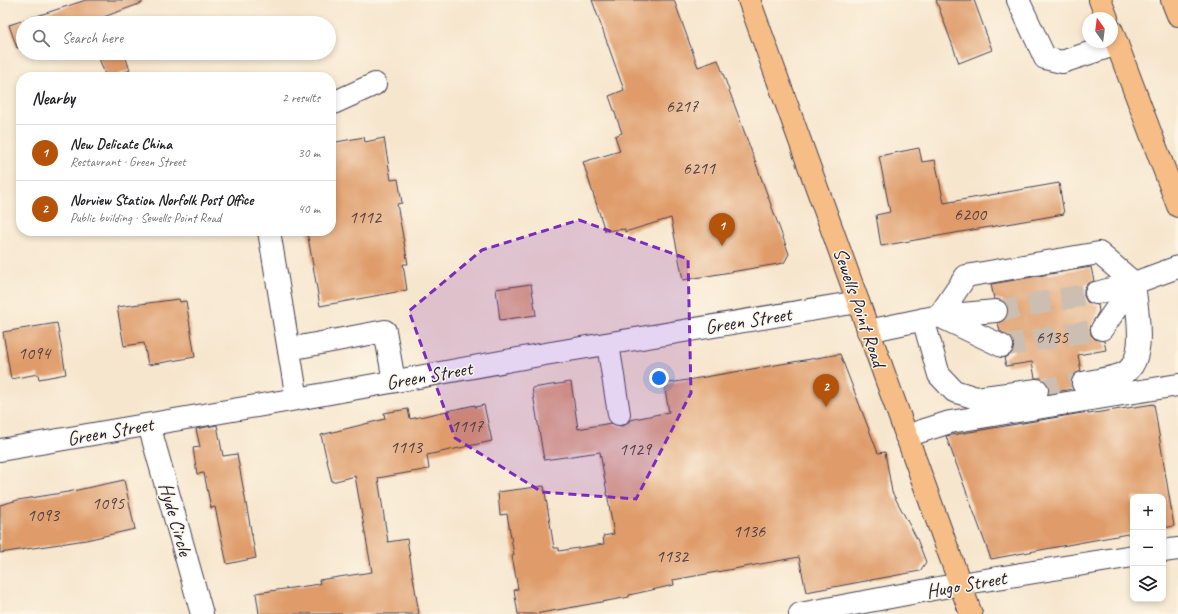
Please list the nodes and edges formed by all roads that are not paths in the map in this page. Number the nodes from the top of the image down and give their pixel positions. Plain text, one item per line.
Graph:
1 (749, 0) edge
2 (1018, 0) edge
3 (1100, 0) edge
4 (1172, 0) edge
5 (1105, 12) edge
6 (1178, 15) edge
7 (1092, 48) edge
8 (1118, 48) edge
9 (375, 84) dead end
10 (336, 102) edge
11 (1178, 206) edge
12 (270, 236) edge
13 (1178, 267) edge
14 (1134, 283) junction
15 (1096, 292) tunnel mouth
16 (858, 302) junction
17 (996, 312) tunnel mouth
18 (931, 317) junction
19 (1102, 329) dead end
20 (868, 331) junction
21 (608, 344) junction
22 (1002, 346) tunnel mouth
23 (289, 349) junction
24 (394, 381) junction
25 (1083, 382) tunnel mouth
26 (1178, 385) edge
27 (1037, 390) tunnel mouth
28 (297, 399) junction
29 (619, 414) dead end
30 (149, 425) junction
31 (906, 436) junction
32 (0, 450) edge
33 (1178, 549) edge
34 (1166, 551) edge
35 (1130, 556) edge
36 (960, 584) junction
37 (202, 614) edge
38 (800, 614) edge
39 (971, 614) edge

1 - 16 main road, Sewells Point Road
2 - 7 street
3 - 5 main road
4 - 6 main road
8 - 11 main road
9 - 10 street
12 - 23 street
13 - 14 street
14 - 15 street
14 - 18 street
14 - 19 street
14 - 25 street
16 - 20 main road, Sewells Point Road
16 - 21 street, Green Street
17 - 18 street
18 - 20 street
18 - 22 street
18 - 27 street
20 - 31 main road, Sewells Point Road
21 - 24 street, Green Street
21 - 29 street
23 - 24 street
23 - 28 street
24 - 28 street, Green Street
26 - 31 street
28 - 30 street, Green Street
30 - 32 street, Green Street
30 - 37 street, Hyde Circle
31 - 36 main road, Sewells Point Road
33 - 34 street
35 - 36 street, Hugo Street
36 - 38 street, Hugo Street
36 - 39 main road, Sewells Point Road

